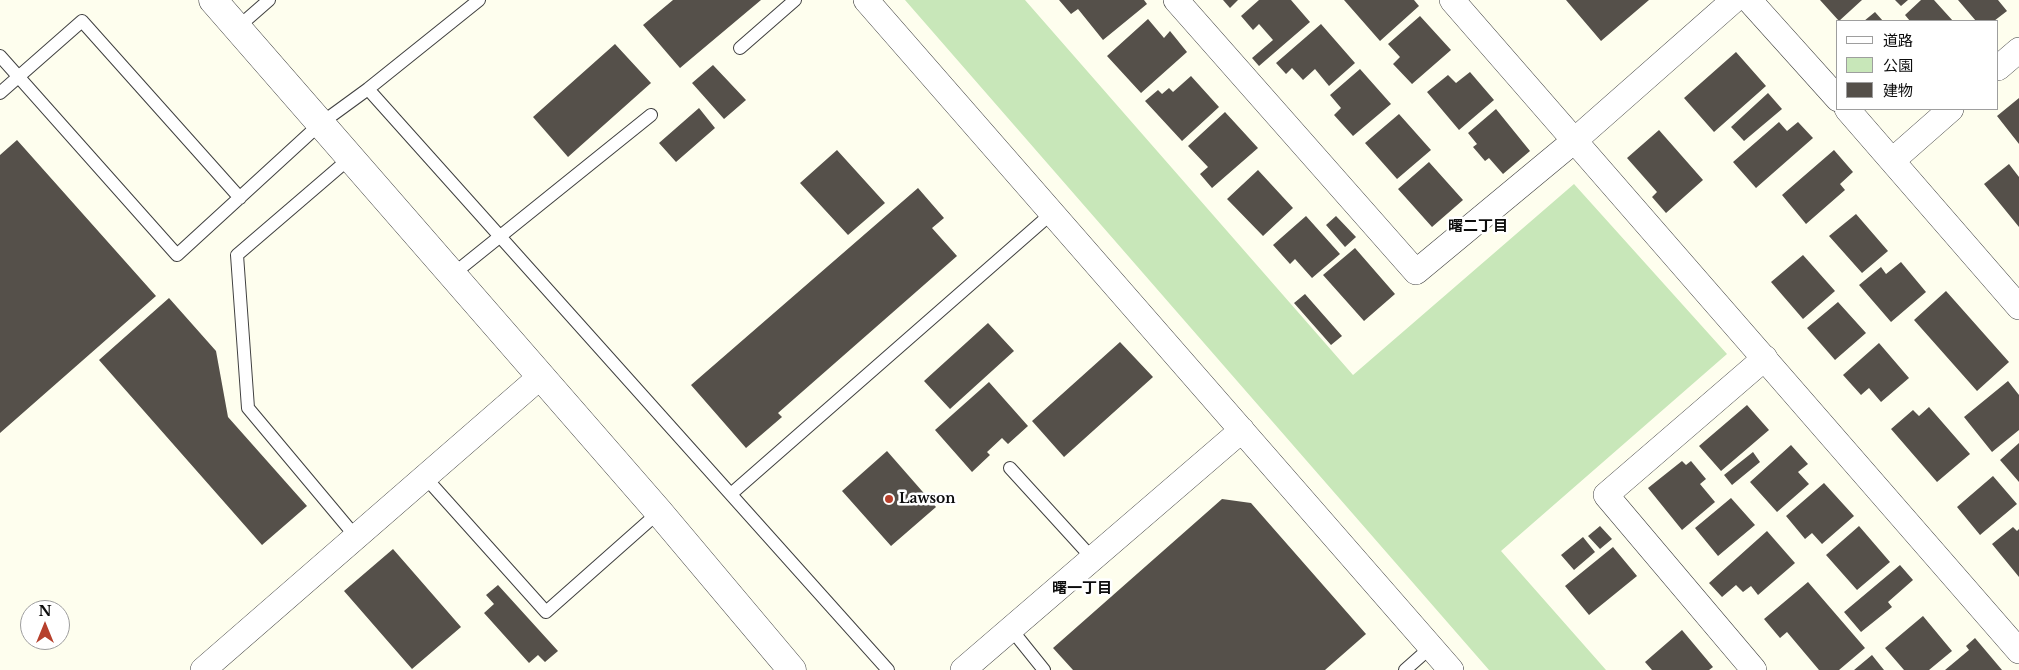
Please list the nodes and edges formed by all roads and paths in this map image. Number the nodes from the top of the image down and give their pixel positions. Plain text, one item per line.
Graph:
1 (213, 0) edge
2 (269, 0) edge
3 (479, 0) edge
4 (795, 0) edge
5 (866, 0) edge
6 (1176, 0) edge
7 (1452, 0) edge
8 (1734, 0) edge
9 (1749, 0) edge
10 (237, 28) junction
11 (740, 48) dead end
12 (2019, 50) edge
13 (0, 56) edge
14 (1999, 67) edge
15 (19, 77) junction
16 (368, 89) junction
17 (0, 94) edge
18 (1836, 97) edge
19 (1848, 110) edge
20 (1950, 110) edge
21 (651, 115) dead end
22 (320, 124) junction
23 (1574, 142) junction
24 (350, 158) junction
25 (1893, 160) junction
26 (240, 198) junction
27 (1052, 213) junction
28 (500, 236) junction
29 (452, 276) junction
30 (2019, 307) edge
31 (1766, 358) junction
32 (540, 377) junction
33 (1242, 430) junction
34 (1010, 468) dead end
35 (425, 477) junction
36 (731, 494) junction
37 (659, 512) junction
38 (356, 537) junction
39 (1093, 559) junction
40 (1011, 629) junction
41 (1431, 647) junction
42 (2019, 651) edge
43 (203, 670) edge
44 (792, 670) edge
45 (888, 670) edge
46 (963, 670) edge
47 (1044, 670) edge
48 (1405, 670) edge
49 (1451, 670) edge
50 (1754, 670) edge

1 - 10 street
2 - 10 lane
3 - 16 lane
4 - 11 lane
5 - 27 street
6 - 23 street
7 - 23 street
8 - 23 street
9 - 18 street
10 - 22 street
12 - 14 street
13 - 15 lane
15 - 17 lane
15 - 26 lane
15 - 26 lane
16 - 22 lane
16 - 28 lane
19 - 25 street
20 - 25 street
21 - 28 lane
22 - 24 street
22 - 26 lane
23 - 31 street
24 - 29 street
24 - 38 lane
25 - 30 street
27 - 33 street
27 - 36 lane
28 - 29 lane
28 - 36 lane
29 - 32 street
31 - 42 street
31 - 50 street
32 - 35 street
32 - 37 street
33 - 39 street
33 - 41 street
34 - 39 lane
35 - 37 lane
35 - 38 street
36 - 45 lane
37 - 44 street
38 - 43 street
39 - 40 street
40 - 46 street
40 - 47 lane
41 - 48 lane
41 - 49 street

